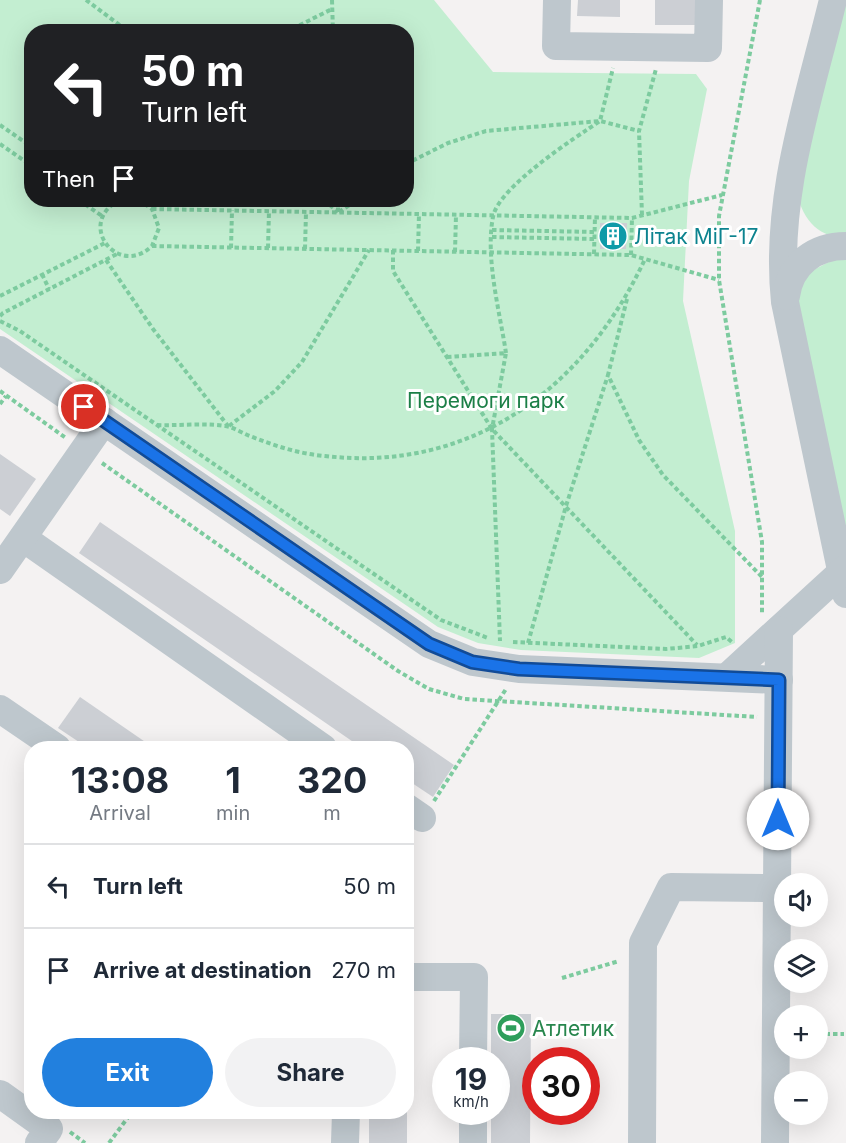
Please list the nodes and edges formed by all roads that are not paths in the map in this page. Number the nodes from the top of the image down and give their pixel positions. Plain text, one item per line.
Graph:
1 (557, 0) edge
2 (709, 0) edge
3 (833, 0) edge
4 (787, 188) junction
5 (837, 246) edge
6 (785, 302) junction
7 (0, 350) edge
8 (104, 421) junction
9 (9, 550) edge
10 (844, 578) edge
11 (763, 644) junction
12 (727, 677) junction
13 (779, 680) junction
14 (0, 708) edge
15 (47, 741) edge
16 (312, 741) edge
17 (777, 873) edge
18 (774, 888) edge
19 (777, 927) edge
20 (414, 977) edge
21 (473, 1047) edge
22 (0, 1094) edge
23 (24, 1111) edge
24 (35, 1119) edge
25 (345, 1119) edge
26 (473, 1125) edge
27 (39, 1143) edge
28 (345, 1143) edge
29 (473, 1143) edge
30 (642, 1143) edge
31 (775, 1143) edge

1 - 2 street
3 - 4 street
4 - 5 street
4 - 6 street
5 - 6 street
6 - 10 street
7 - 8 street
8 - 9 street
8 - 12 street
9 - 16 street
10 - 11 street
11 - 12 street
11 - 13 street
12 - 13 street
13 - 17 street
14 - 15 street
18 - 30 street
19 - 31 street
20 - 21 street
22 - 23 street
24 - 27 street
25 - 28 street
26 - 29 street

